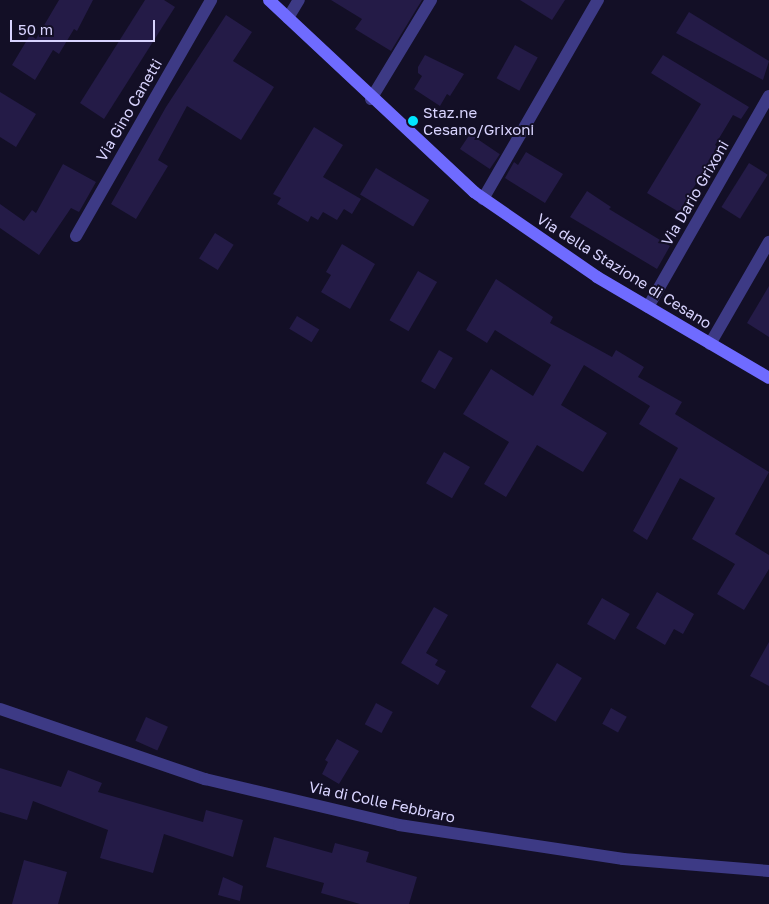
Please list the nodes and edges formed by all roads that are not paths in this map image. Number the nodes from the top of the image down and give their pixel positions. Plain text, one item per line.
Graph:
1 (211, 0) edge
2 (270, 0) edge
3 (299, 0) edge
4 (431, 0) edge
5 (598, 0) edge
6 (288, 18) junction
7 (769, 96) edge
8 (371, 99) junction
9 (483, 199) junction
10 (76, 236) dead end
11 (769, 242) edge
12 (648, 306) junction
13 (710, 344) junction
14 (769, 378) edge
15 (0, 709) edge
16 (769, 871) edge

1 - 10 street, Via Gino Canetti
2 - 6 street, Via della Stazione di Cesano
3 - 6 street
4 - 8 street
5 - 9 street
6 - 8 street, Via della Stazione di Cesano
7 - 12 street, Via Dario Grixoni
8 - 9 street, Via della Stazione di Cesano
9 - 12 street, Via della Stazione di Cesano
11 - 13 street
12 - 13 street, Via della Stazione di Cesano
13 - 14 street, Via della Stazione di Cesano
15 - 16 street, Via di Colle Febbraro

